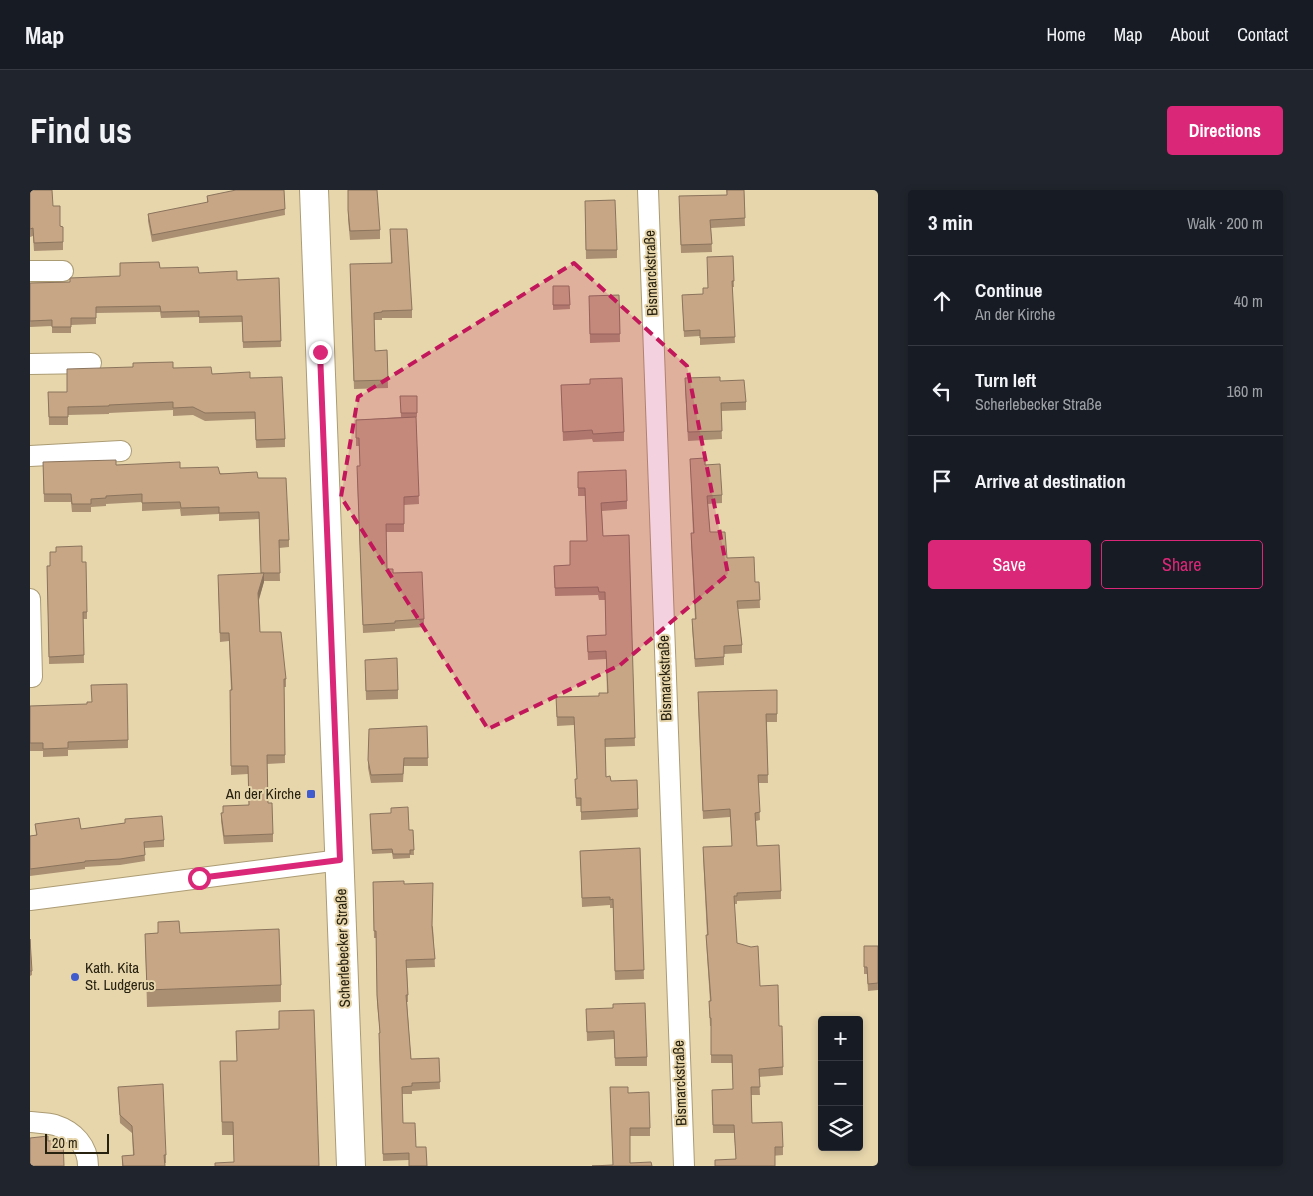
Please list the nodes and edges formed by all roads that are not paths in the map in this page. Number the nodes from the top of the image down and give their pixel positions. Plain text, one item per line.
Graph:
1 (314, 190) edge
2 (648, 190) edge
3 (30, 271) edge
4 (63, 271) dead end
5 (91, 363) dead end
6 (30, 364) edge
7 (121, 451) dead end
8 (30, 456) edge
9 (30, 599) edge
10 (30, 678) edge
11 (340, 860) junction
12 (30, 900) edge
13 (30, 1122) edge
14 (88, 1166) edge
15 (351, 1166) edge
16 (684, 1166) edge

1 - 11 street, Scherlebecker Straße
2 - 16 street, Bismarckstraße
3 - 4 street
5 - 6 street
7 - 8 street
9 - 10 street
11 - 12 street
11 - 15 street, Scherlebecker Straße
13 - 14 street

